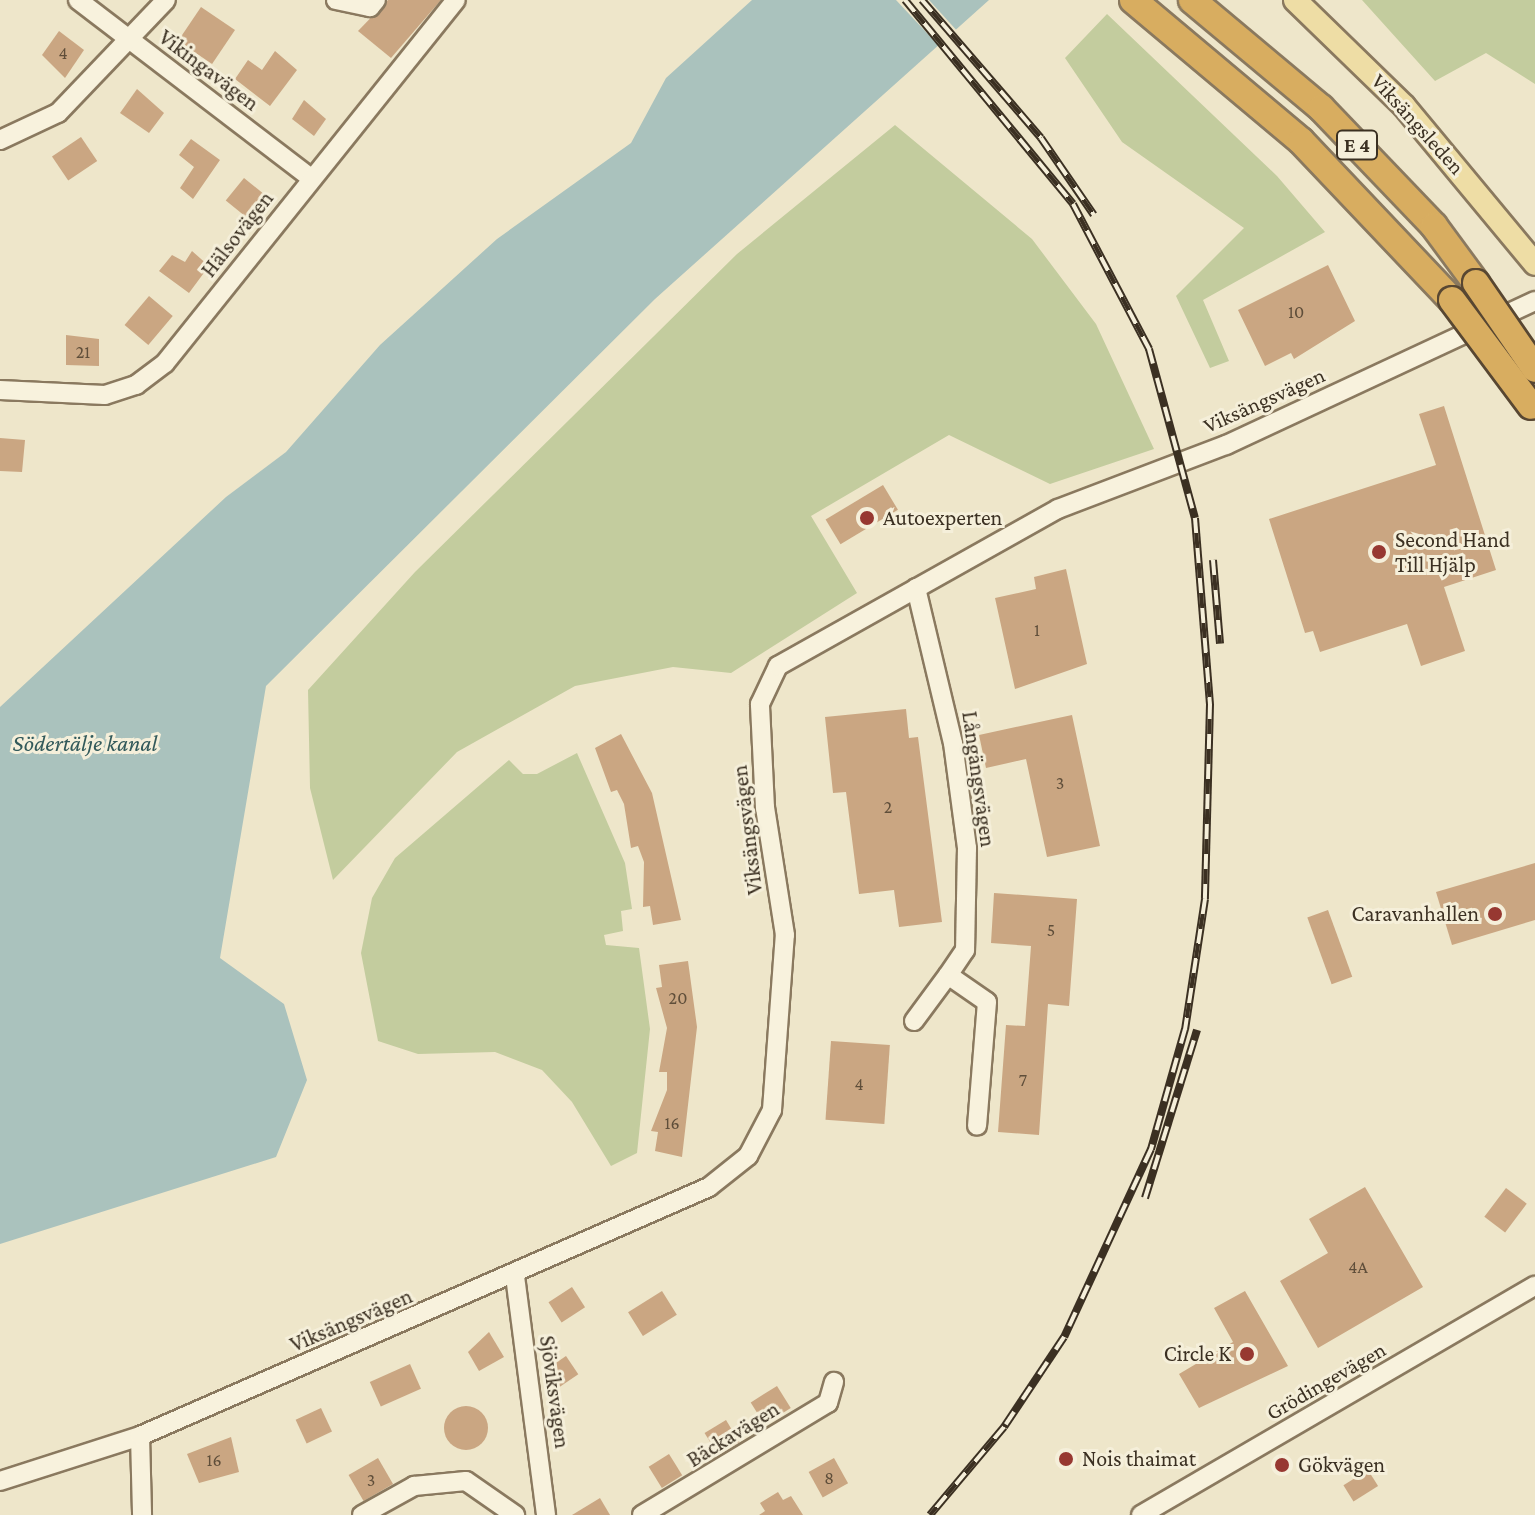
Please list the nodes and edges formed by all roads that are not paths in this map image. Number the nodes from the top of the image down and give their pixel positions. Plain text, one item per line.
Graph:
1 (78, 0) edge
2 (166, 0) edge
3 (336, 0) edge
4 (376, 0) edge
5 (456, 0) edge
6 (1133, 0) edge
7 (1192, 0) edge
8 (1295, 0) edge
9 (133, 42) junction
10 (0, 140) edge
11 (311, 178) junction
12 (1533, 263) edge
13 (1535, 301) edge
14 (1535, 369) edge
15 (0, 390) edge
16 (1533, 409) edge
17 (916, 588) junction
18 (948, 975) junction
19 (914, 1021) dead end
20 (977, 1126) dead end
21 (515, 1276) junction
22 (1535, 1286) edge
23 (834, 1382) dead end
24 (140, 1436) junction
25 (0, 1481) edge
26 (1168, 1508) edge
27 (142, 1515) edge
28 (362, 1515) edge
29 (515, 1515) edge
30 (546, 1515) edge
31 (642, 1515) edge
32 (1141, 1515) edge

1 - 9 street, Vikingavägen
2 - 9 street
3 - 4 street
5 - 11 street, Hälsovägen
6 - 16 highway, E 4, bridge
7 - 14 highway, E 4, bridge
8 - 12 main road, Viksängsleden
9 - 10 street
9 - 11 street, Vikingavägen
11 - 15 street, Hälsovägen
13 - 17 street, Viksängsvägen
17 - 18 street, Långängsvägen
17 - 21 street, Viksängsvägen
18 - 19 street, Långängsvägen
18 - 20 street
21 - 24 street, Viksängsvägen
21 - 30 street, Sjöviksvägen
22 - 26 street, Grödingevägen
23 - 31 street, Bäckavägen
24 - 25 street, Viksängsvägen
24 - 27 street
26 - 32 street, Grödingevägen
28 - 29 street

